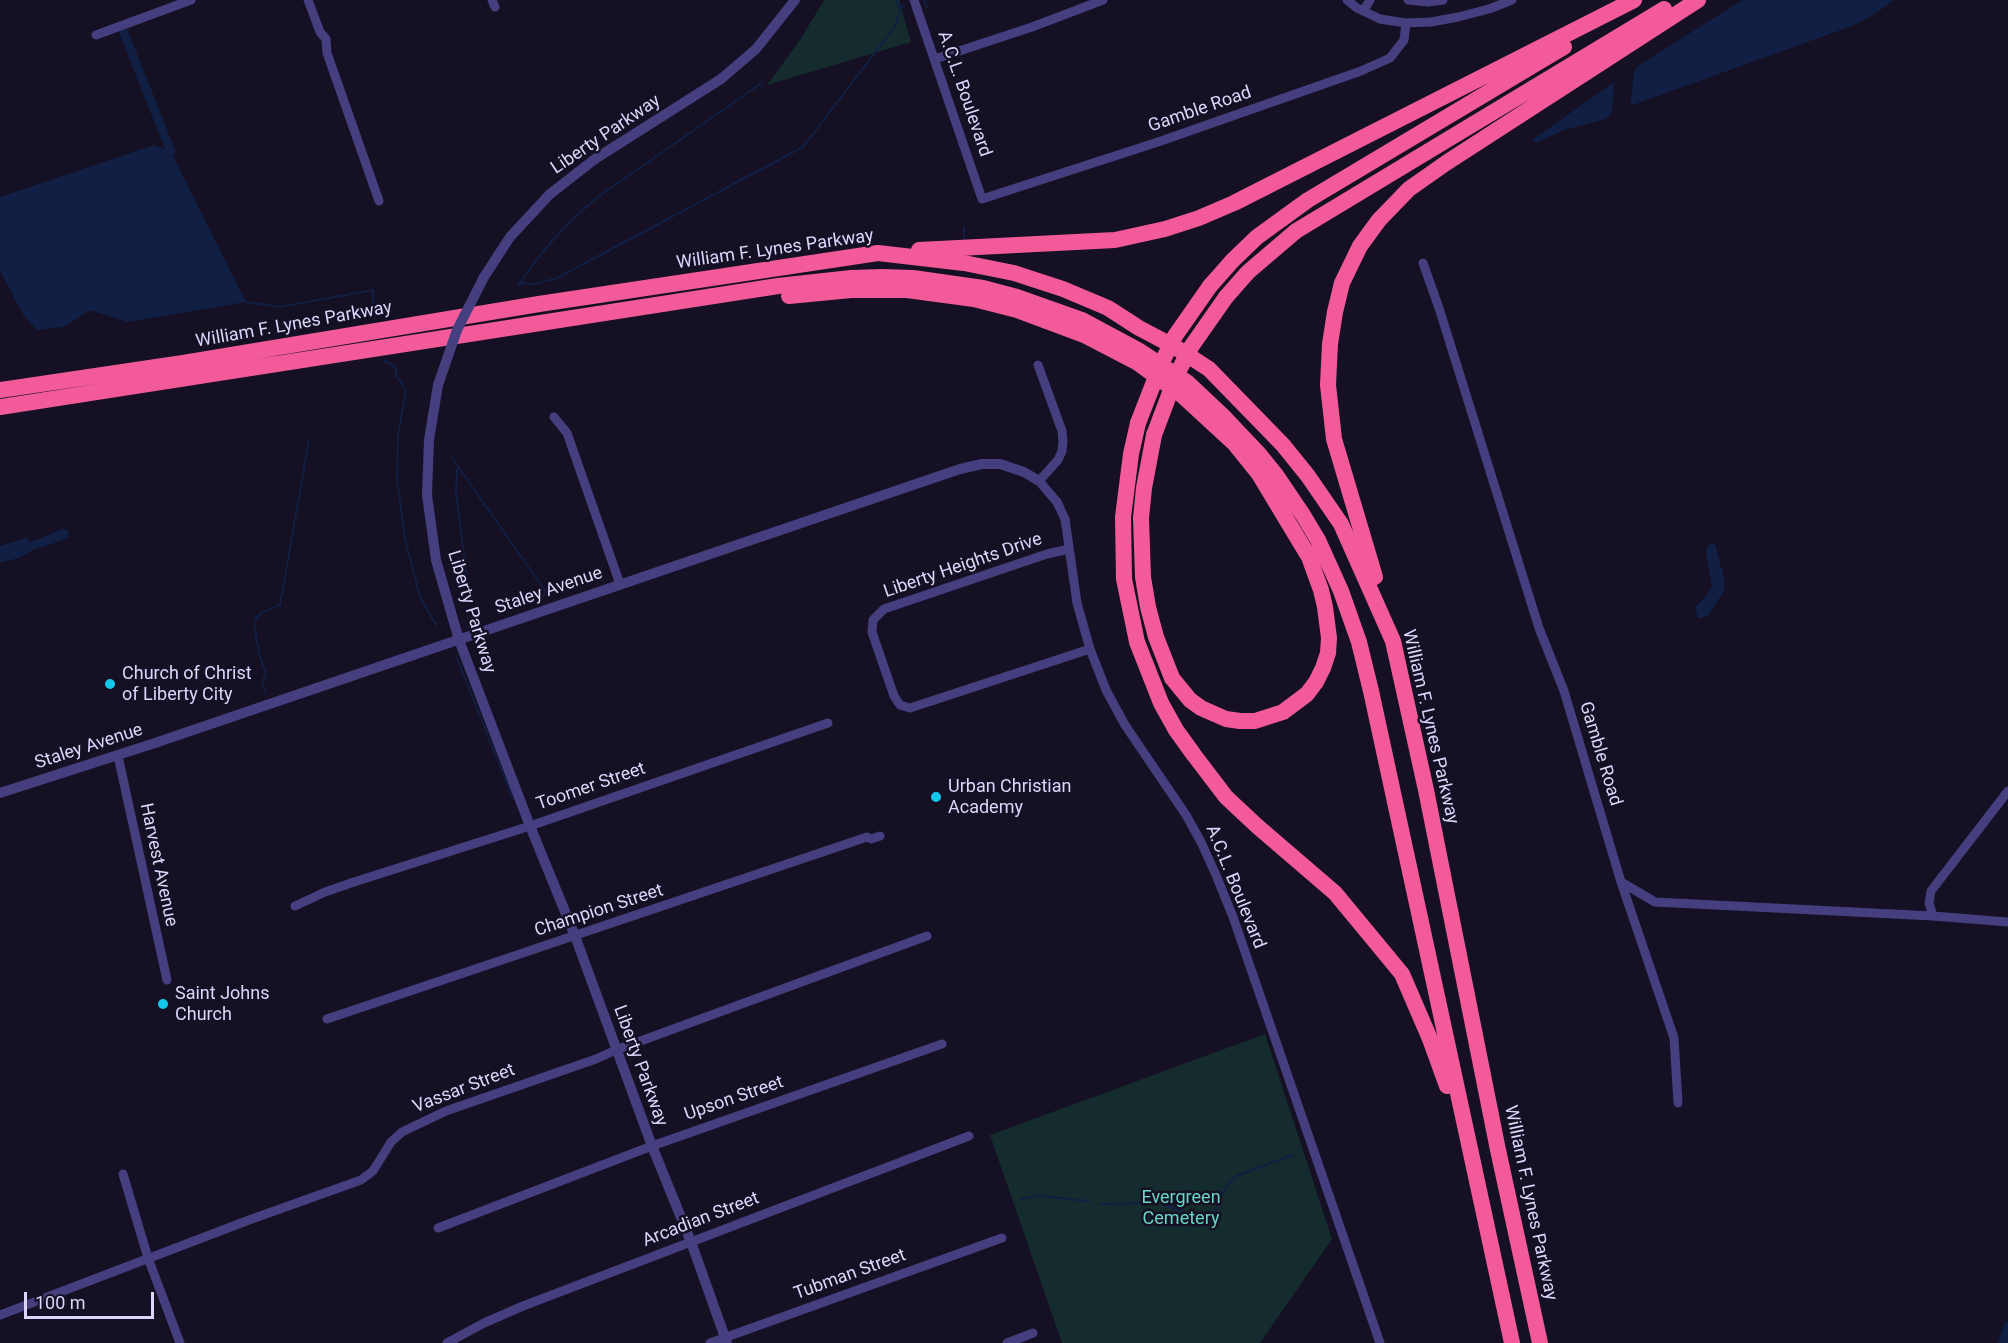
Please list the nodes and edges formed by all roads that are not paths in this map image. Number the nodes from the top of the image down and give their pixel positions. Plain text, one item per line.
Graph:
1 (191, 0) edge
2 (308, 0) edge
3 (795, 0) edge
4 (914, 0) edge
5 (1103, 0) edge
6 (1347, 0) edge
7 (1370, 0) edge
8 (1408, 0) edge
9 (1443, 0) edge
10 (1634, 0) edge
11 (1642, 0) edge
12 (1680, 0) edge
13 (1698, 0) edge
14 (1508, 1) edge
15 (1078, 4) edge
16 (1363, 11) junction
17 (1406, 23) junction
18 (96, 35) dead end
19 (934, 59) junction
20 (982, 199) joint
21 (379, 201) dead end
22 (878, 253) junction
23 (1423, 263) dead end
24 (651, 306) junction
25 (1038, 365) dead end
26 (0, 390) edge
27 (0, 407) edge
28 (554, 417) dead end
29 (1039, 481) junction
30 (1069, 549) junction
31 (620, 584) junction
32 (459, 640) junction
33 (1393, 641) junction
34 (1090, 649) junction
35 (828, 723) dead end
36 (118, 756) junction
37 (2008, 791) edge
38 (0, 792) edge
39 (530, 826) junction
40 (880, 836) dead end
41 (1621, 882) junction
42 (295, 906) dead end
43 (1933, 916) junction
44 (2008, 922) edge
45 (575, 936) junction
46 (927, 936) dead end
47 (166, 980) dead end
48 (327, 1019) dead end
49 (942, 1044) dead end
50 (616, 1050) junction
51 (1678, 1103) dead end
52 (969, 1136) dead end
53 (652, 1146) junction
54 (1471, 1157) junction
55 (123, 1174) dead end
56 (438, 1228) dead end
57 (1002, 1238) dead end
58 (691, 1242) junction
59 (148, 1258) junction
60 (0, 1315) edge
61 (1034, 1333) dead end
62 (726, 1340) edge
63 (180, 1343) edge
64 (447, 1343) edge
65 (710, 1343) edge
66 (1007, 1343) edge
67 (1380, 1343) edge
68 (1512, 1343) edge
69 (1540, 1343) edge

1 - 18 street
2 - 21 street
3 - 32 street, Liberty Parkway, bridge
4 - 19 street, A.C.L. Boulevard
5 - 15 street
6 - 16 street
7 - 16 street
8 - 9 street
10 - 22 highway
11 - 54 highway, bridge
12 - 24 highway, bridge
13 - 33 highway
14 - 17 street
15 - 19 street
16 - 17 street
17 - 20 street, Gamble Road
19 - 20 street, A.C.L. Boulevard
22 - 26 highway, William F. Lynes Parkway
22 - 33 highway, William F. Lynes Parkway
23 - 41 street, Gamble Road
24 - 27 highway, William F. Lynes Parkway
24 - 54 highway, William F. Lynes Parkway
25 - 29 street
28 - 31 street
29 - 30 street, A.C.L. Boulevard
29 - 31 street, Staley Avenue
30 - 34 street, A.C.L. Boulevard
30 - 34 street, Liberty Heights Drive
31 - 32 street, Staley Avenue
32 - 36 street, Staley Avenue
32 - 39 street, Liberty Parkway
33 - 69 highway, William F. Lynes Parkway
34 - 67 street, A.C.L. Boulevard
35 - 39 street, Toomer Street
36 - 38 street, Staley Avenue
36 - 47 street, Harvest Avenue
37 - 43 street
39 - 42 street, Toomer Street
39 - 45 street, Liberty Parkway
40 - 45 street, Champion Street
41 - 43 street
41 - 51 street, Gamble Road
43 - 44 street
45 - 48 street, Champion Street
45 - 50 street, Liberty Parkway
46 - 50 street, Vassar Street
49 - 53 street, Upson Street
50 - 53 street, Liberty Parkway
50 - 59 street, Vassar Street
52 - 58 street, Arcadian Street
53 - 56 street, Upson Street
53 - 58 street, Liberty Parkway
54 - 68 highway, William F. Lynes Parkway
55 - 59 street
57 - 62 street, Tubman Street
58 - 62 street, Liberty Parkway
58 - 64 street, Arcadian Street
59 - 60 street, Vassar Street
59 - 63 street
61 - 66 street
62 - 65 street, Tubman Street

